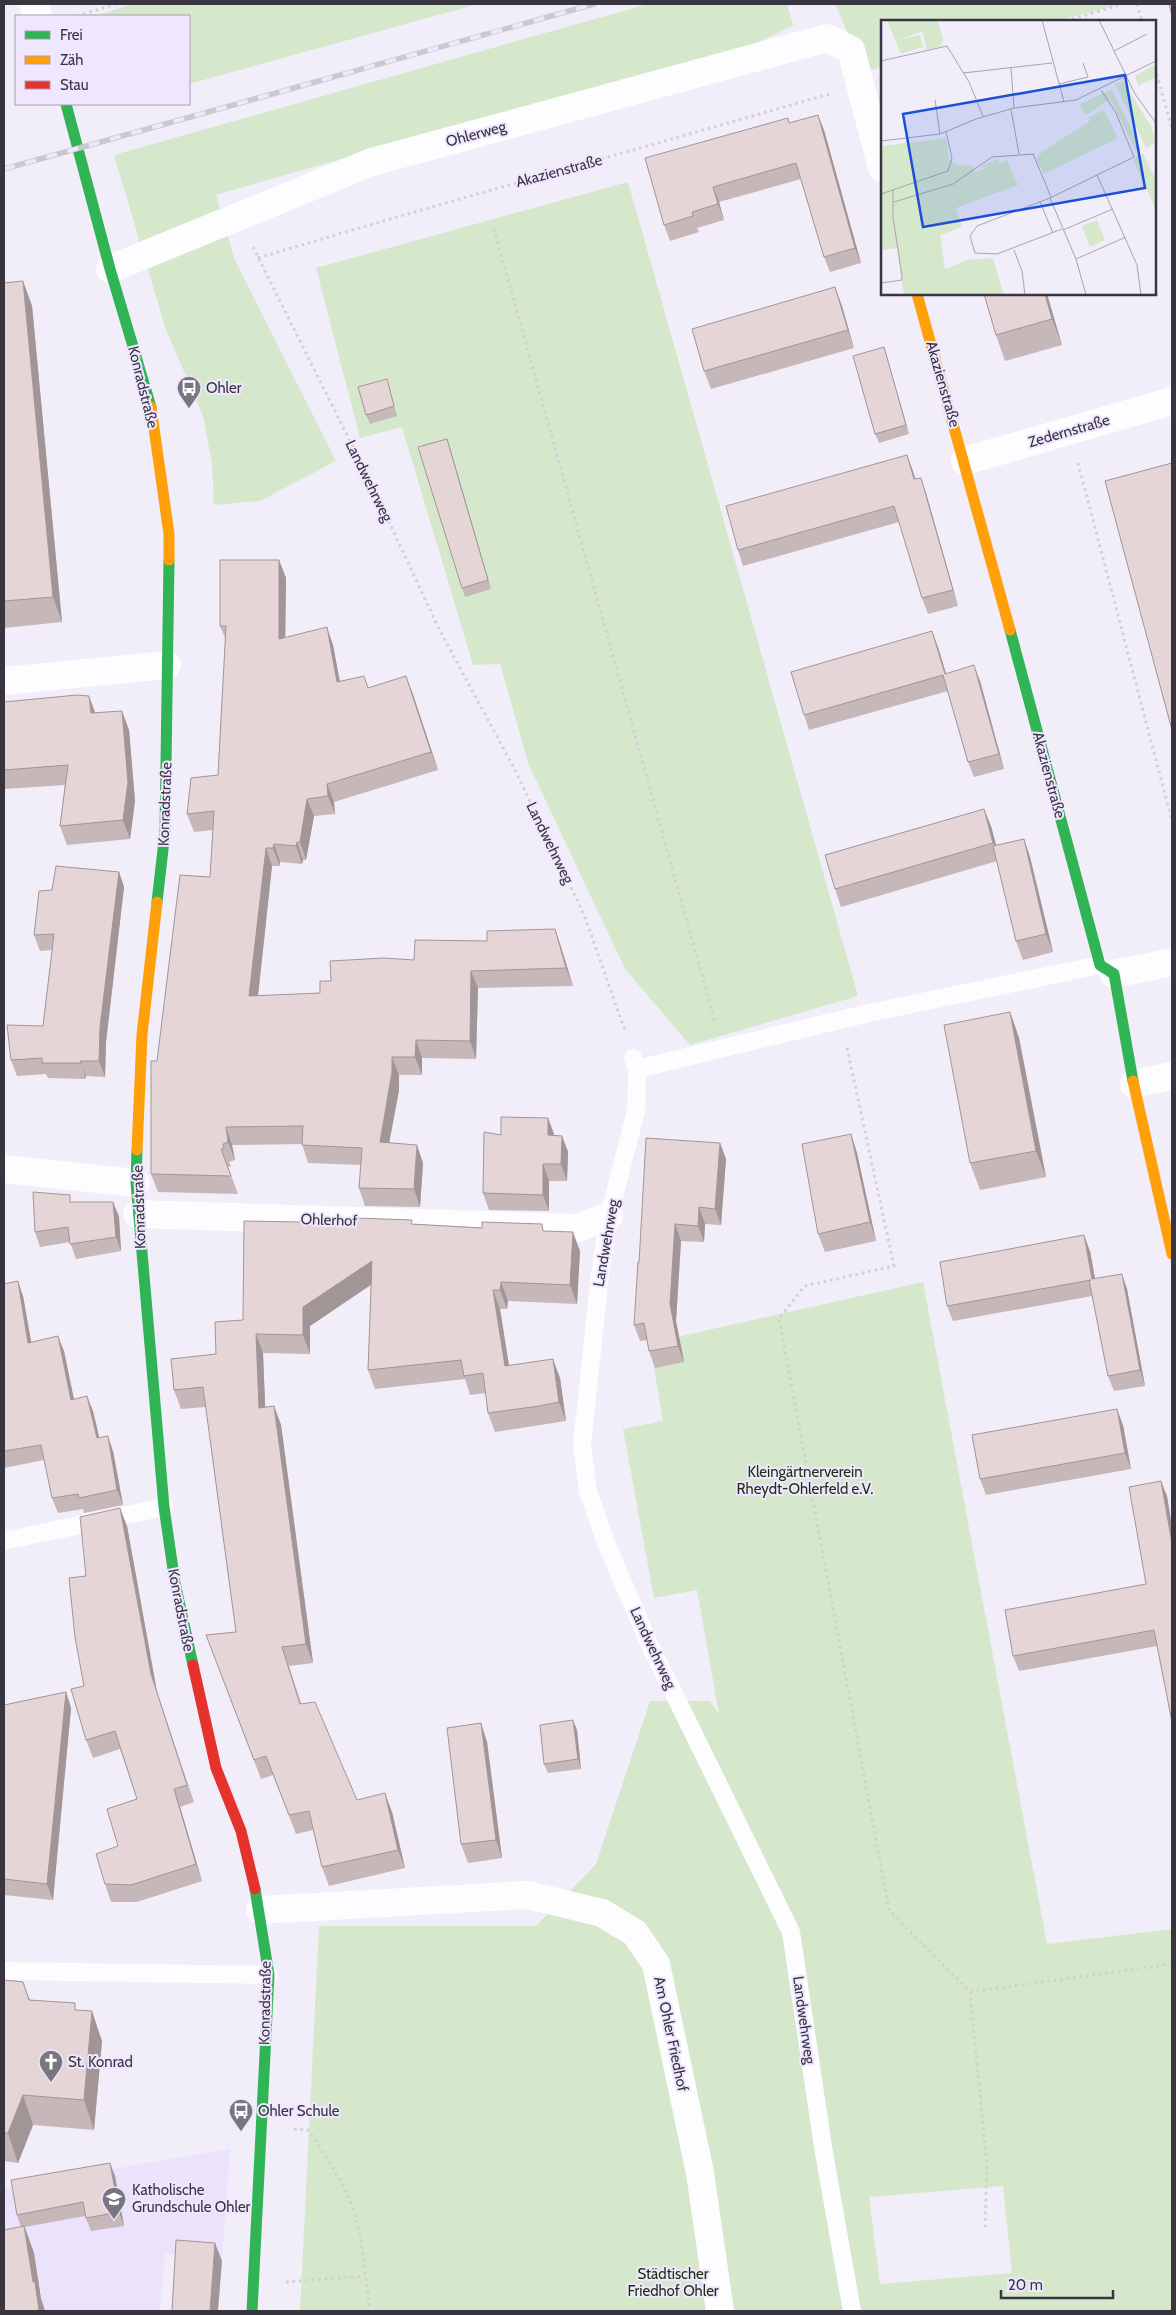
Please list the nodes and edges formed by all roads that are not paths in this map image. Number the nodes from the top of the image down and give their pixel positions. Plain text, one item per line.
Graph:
1 (66, 105) edge
2 (881, 164) edge
3 (108, 262) junction
4 (917, 295) edge
5 (1172, 401) edge
6 (965, 461) junction
7 (167, 665) junction
8 (4, 681) edge
9 (1172, 962) edge
10 (1107, 970) junction
11 (1172, 1076) edge
12 (1134, 1084) junction
13 (4, 1169) edge
14 (136, 1183) junction
15 (137, 1214) junction
16 (609, 1216) junction
17 (1172, 1254) edge
18 (164, 1507) junction
19 (4, 1541) edge
20 (260, 1910) junction
21 (4, 1971) edge
22 (268, 1975) junction
23 (252, 2311) edge
24 (720, 2311) edge
25 (852, 2311) edge

1 - 3 street, Konradstraße
2 - 3 street, Ohlerweg
3 - 7 street, Konradstraße
4 - 6 street, Akazienstraße
5 - 6 street, Zedernstraße
6 - 10 street, Akazienstraße
7 - 8 street
7 - 14 street, Konradstraße
9 - 10 street
10 - 12 street, Akazienstraße
10 - 16 lane, Landwehrweg
11 - 12 street
12 - 17 street, Akazienstraße
13 - 14 street
14 - 15 street, Konradstraße
15 - 16 street, Ohlerhof
15 - 18 street, Konradstraße
16 - 25 lane, Landwehrweg
18 - 19 lane
18 - 20 street, Konradstraße
20 - 22 street, Konradstraße
20 - 24 street, Am Ohler Friedhof
21 - 22 lane
22 - 23 street, Konradstraße

